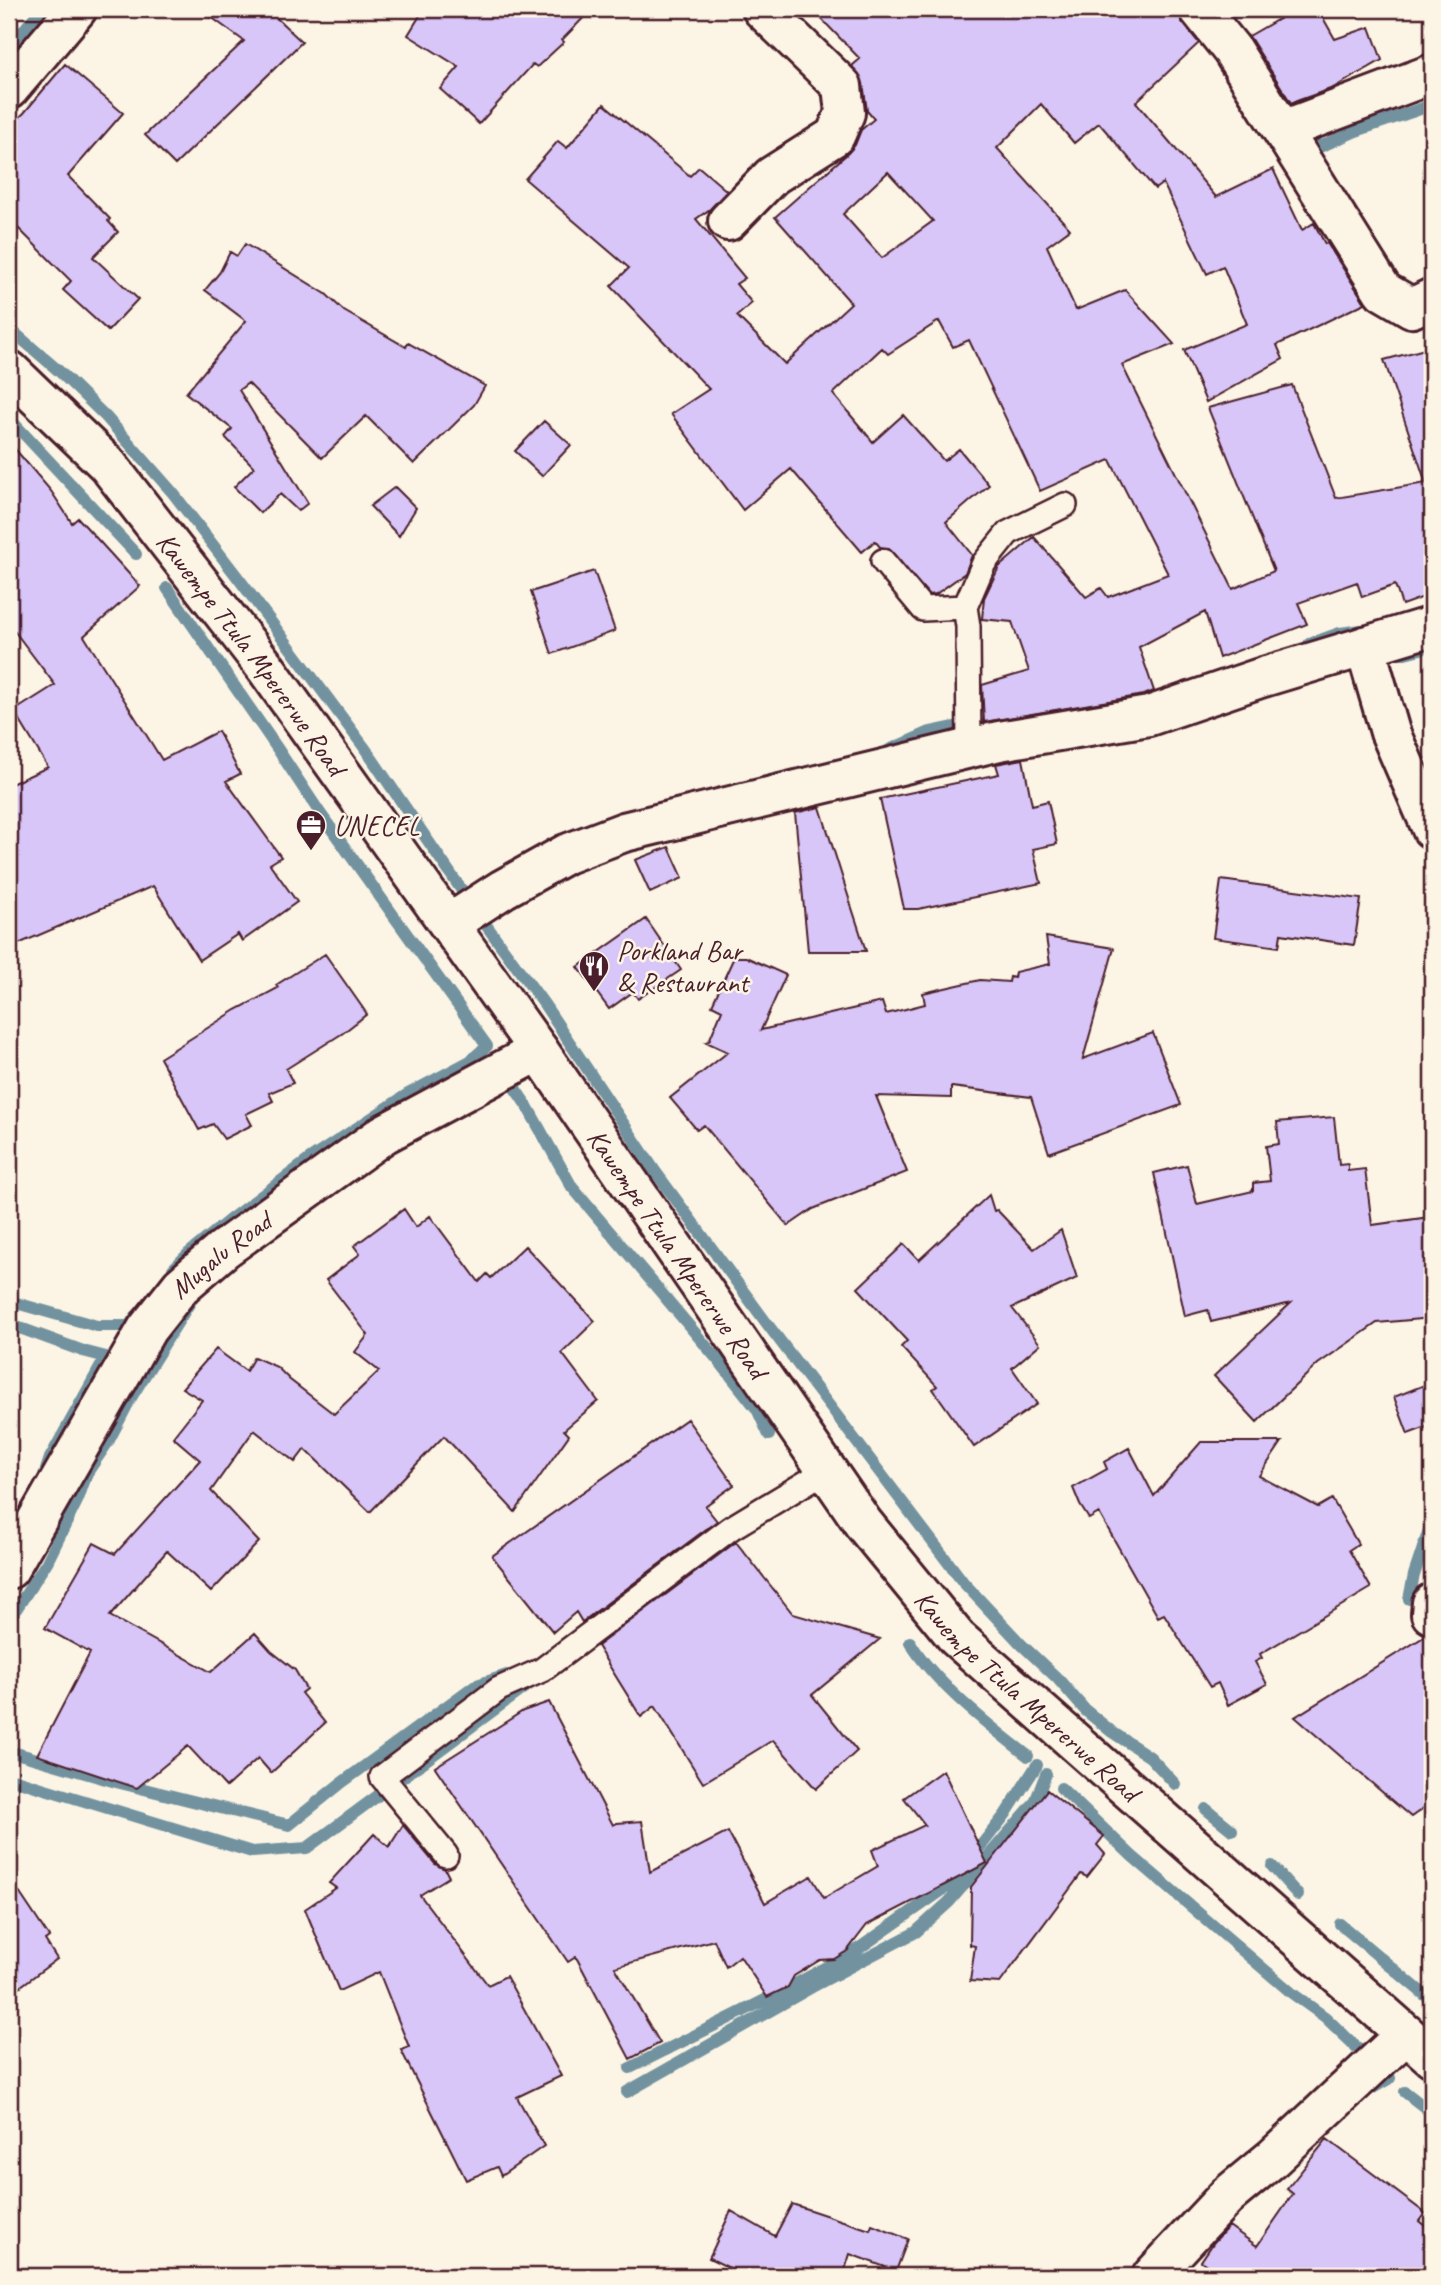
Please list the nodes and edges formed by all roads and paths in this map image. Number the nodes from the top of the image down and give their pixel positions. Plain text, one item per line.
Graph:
1 (77, 9) edge
2 (762, 9) edge
3 (1208, 12) edge
4 (1432, 74) edge
5 (9, 89) edge
6 (1283, 130) junction
7 (728, 221) dead end
8 (1432, 298) edge
9 (9, 370) edge
10 (1065, 505) dead end
11 (883, 561) dead end
12 (965, 607) junction
13 (1432, 626) edge
14 (1365, 646) junction
15 (969, 749) junction
16 (1432, 830) edge
17 (449, 924) junction
18 (539, 1051) junction
19 (827, 1470) junction
20 (9, 1569) edge
21 (446, 1855) dead end
22 (1419, 2046) edge
23 (1152, 2276) edge

1 - 5 street
2 - 7 street
3 - 6 street
4 - 6 street
6 - 8 street
9 - 17 street, Kawempe Ttula Mpererwe Road
10 - 12 lane
11 - 12 lane
12 - 15 lane
13 - 14 street
14 - 15 street
14 - 16 street
15 - 17 street
17 - 18 street, Kawempe Ttula Mpererwe Road
18 - 19 street, Kawempe Ttula Mpererwe Road
18 - 20 street, Mugalu Road
19 - 21 lane
19 - 22 street, Kawempe Ttula Mpererwe Road
22 - 23 street

